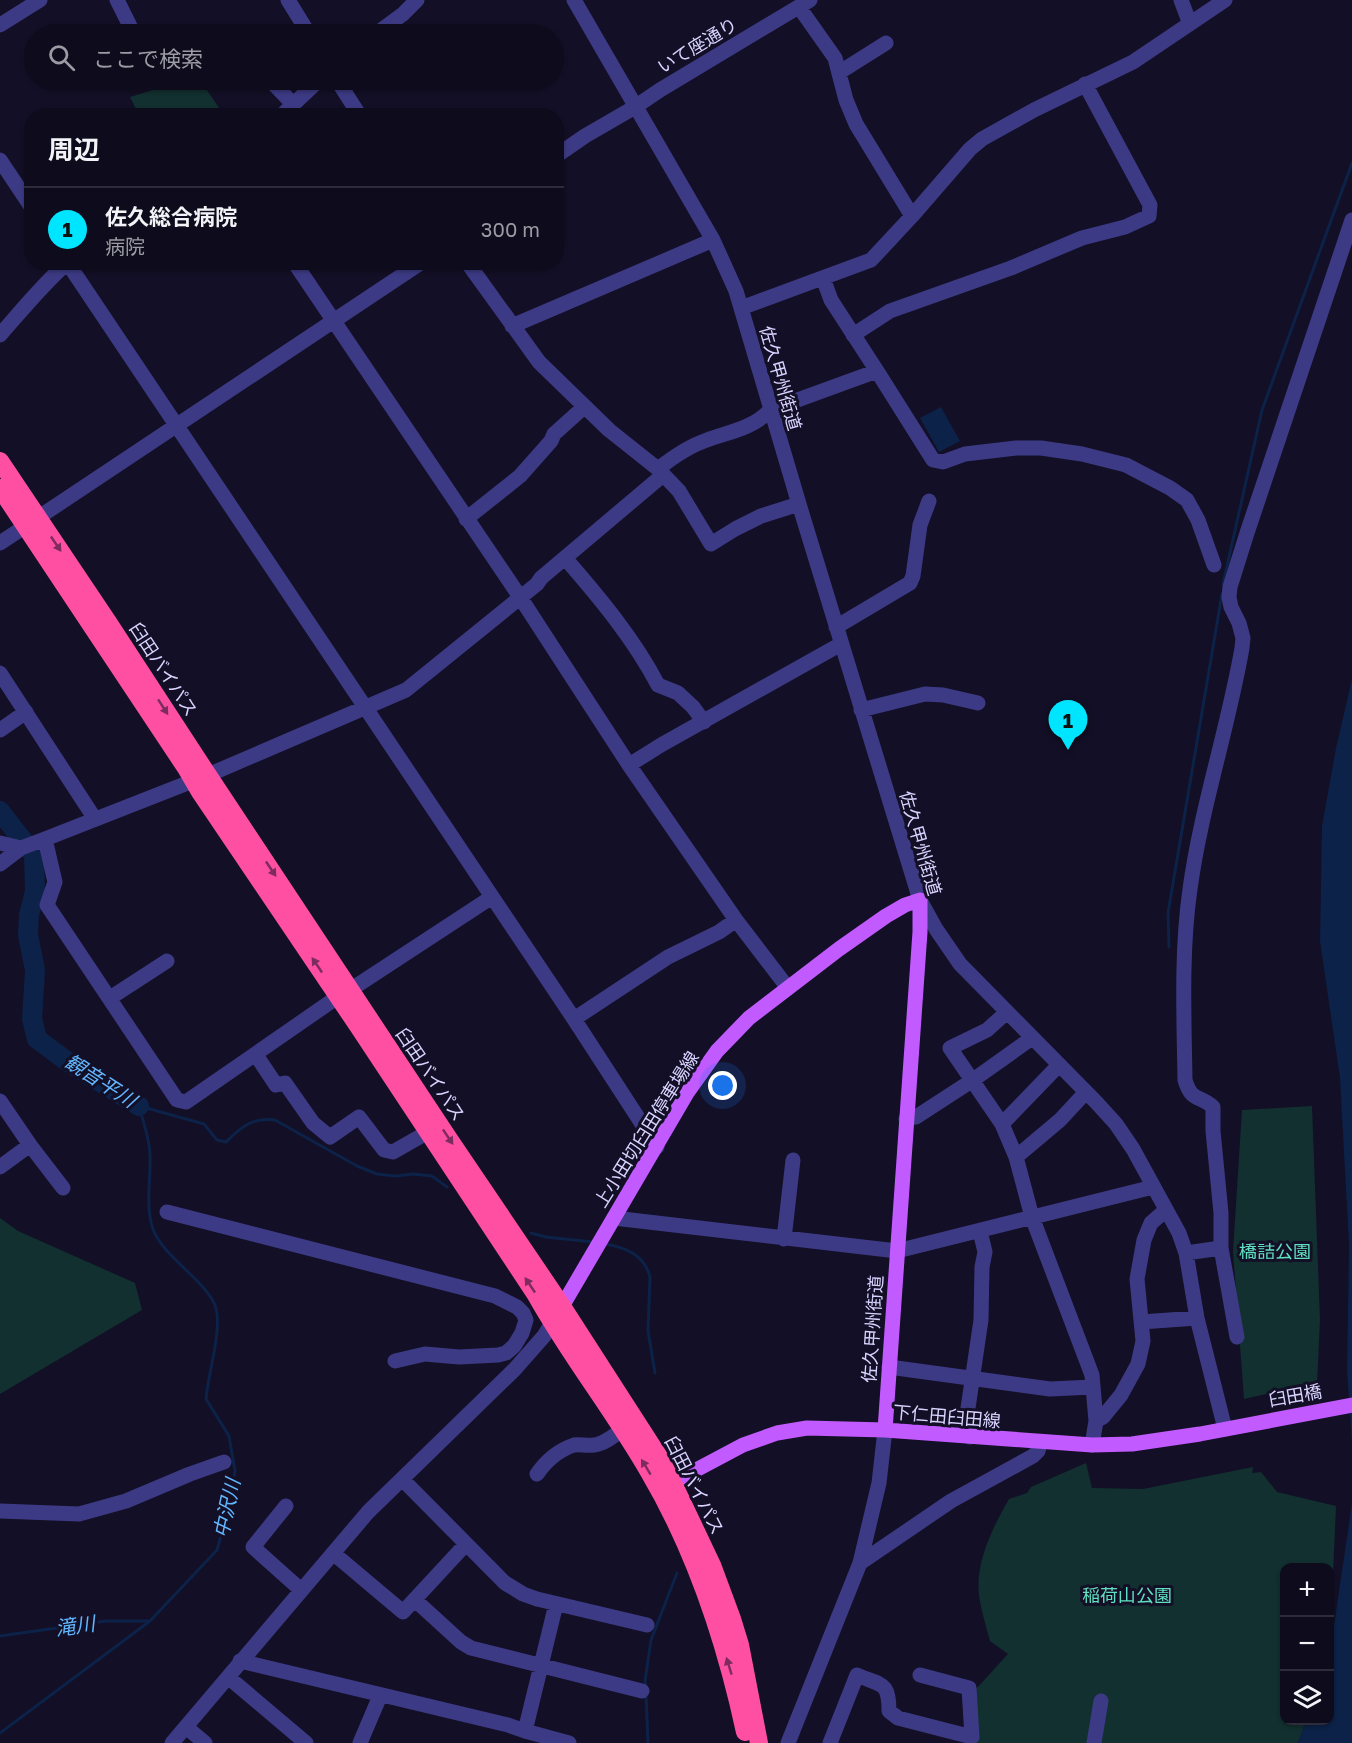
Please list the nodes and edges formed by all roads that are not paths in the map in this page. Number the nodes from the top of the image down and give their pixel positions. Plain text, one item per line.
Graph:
1 (40, 0) edge
2 (117, 0) edge
3 (288, 0) edge
4 (417, 0) edge
5 (574, 0) edge
6 (1181, 0) edge
7 (1225, 0) edge
8 (805, 3) edge
9 (130, 24) edge
10 (303, 24) edge
11 (390, 24) edge
12 (1190, 24) junction
13 (0, 25) edge
14 (886, 43) dead end
15 (840, 72) junction
16 (1085, 84) junction
17 (280, 90) edge
18 (309, 90) edge
19 (343, 90) edge
20 (293, 104) junction
21 (635, 107) junction
22 (289, 108) edge
23 (355, 108) edge
24 (564, 150) edge
25 (0, 160) edge
26 (24, 196) edge
27 (912, 216) junction
28 (1352, 220) edge
29 (713, 240) junction
30 (60, 270) edge
31 (73, 270) edge
32 (299, 270) edge
33 (410, 270) edge
34 (473, 270) edge
35 (824, 278) junction
36 (741, 308) junction
37 (333, 323) junction
38 (512, 326) junction
39 (0, 334) edge
40 (853, 335) junction
41 (877, 371) junction
42 (584, 407) junction
43 (770, 410) junction
44 (176, 426) junction
45 (0, 461) edge
46 (661, 472) junction
47 (0, 488) edge
48 (929, 501) dead end
49 (799, 504) junction
50 (466, 519) junction
51 (32, 521) junction
52 (0, 543) edge
53 (565, 558) junction
54 (1214, 565) dead end
55 (520, 597) junction
56 (836, 627) junction
57 (841, 644) junction
58 (0, 673) edge
59 (978, 703) dead end
60 (365, 709) junction
61 (861, 710) junction
62 (26, 712) junction
63 (704, 722) junction
64 (0, 730) edge
65 (629, 765) junction
66 (201, 778) junction
67 (95, 819) junction
68 (0, 843) edge
69 (31, 844) junction
70 (0, 864) edge
71 (492, 897) junction
72 (920, 900) junction
73 (736, 920) junction
74 (167, 961) dead end
75 (788, 988) junction
76 (345, 993) junction
77 (110, 998) junction
78 (1007, 1012) junction
79 (574, 1019) junction
80 (1032, 1038) junction
81 (256, 1055) junction
82 (1059, 1065) junction
83 (973, 1080) junction
84 (1086, 1092) junction
85 (0, 1101) edge
86 (906, 1119) junction
87 (1002, 1124) junction
88 (428, 1132) junction
89 (30, 1145) junction
90 (657, 1148) junction
91 (1016, 1157) junction
92 (793, 1160) dead end
93 (0, 1167) edge
94 (1153, 1187) junction
95 (63, 1188) dead end
96 (1166, 1210) junction
97 (167, 1212) dead end
98 (1032, 1217) junction
99 (614, 1218) junction
100 (981, 1231) junction
101 (784, 1239) junction
102 (1221, 1248) junction
103 (897, 1251) junction
104 (1186, 1253) junction
105 (562, 1306) junction
106 (1197, 1318) junction
107 (1141, 1322) junction
108 (552, 1323) junction
109 (1237, 1337) dead end
110 (395, 1361) dead end
111 (889, 1367) junction
112 (973, 1377) junction
113 (1093, 1387) junction
114 (1352, 1405) edge
115 (1096, 1421) junction
116 (1245, 1424) joint
117 (623, 1429) junction
118 (1225, 1429) junction
119 (885, 1430) junction
120 (970, 1437) junction
121 (1040, 1442) junction
122 (1092, 1445) junction
123 (224, 1462) dead end
124 (537, 1474) dead end
125 (402, 1479) junction
126 (666, 1485) junction
127 (286, 1506) dead end
128 (0, 1510) edge
129 (466, 1544) junction
130 (333, 1553) junction
131 (860, 1563) junction
132 (301, 1590) junction
133 (415, 1600) junction
134 (556, 1604) junction
135 (647, 1625) dead end
136 (240, 1661) junction
137 (540, 1666) junction
138 (920, 1675) dead end
139 (228, 1677) junction
140 (642, 1691) dead end
141 (380, 1695) junction
142 (1101, 1701) dead end
143 (186, 1727) junction
144 (525, 1731) junction
145 (539, 1739) edge
146 (172, 1743) edge
147 (205, 1743) edge
148 (306, 1743) edge
149 (360, 1743) edge
150 (569, 1743) edge
151 (747, 1743) edge
152 (759, 1743) edge
153 (788, 1743) edge
154 (830, 1743) edge
155 (1094, 1743) edge

1 - 13 street
2 - 9 street
3 - 10 street
4 - 11 street
5 - 21 street, 佐久甲州街道
6 - 12 street
7 - 12 street
8 - 15 street
8 - 21 street, いて座通り
12 - 16 street
14 - 15 street
15 - 27 street
16 - 27 street
16 - 40 street
17 - 20 street
18 - 20 street
19 - 23 street
20 - 22 street
21 - 24 street, いて座通り
21 - 29 street, 佐久甲州街道
25 - 26 street
27 - 35 street
28 - 102 street
29 - 36 street, 佐久甲州街道
29 - 38 street
30 - 39 street
31 - 44 street
32 - 37 street
33 - 37 street
34 - 38 street
35 - 36 street
35 - 40 street
36 - 43 street, 佐久甲州街道
37 - 44 street
37 - 50 street
38 - 42 street
40 - 41 street
41 - 43 street
41 - 54 street
42 - 46 street
42 - 50 street
43 - 46 street
43 - 49 street, 佐久甲州街道
44 - 51 street
44 - 60 street
45 - 51 highway, 臼田バイパス
46 - 49 street
46 - 53 street
47 - 51 highway, 臼田バイパス
48 - 56 street
49 - 56 street, 佐久甲州街道
50 - 55 street
51 - 52 street
51 - 66 highway, 臼田バイパス
53 - 55 street
53 - 63 street
55 - 60 street
55 - 65 street
56 - 57 street, 佐久甲州街道
57 - 61 street, 佐久甲州街道
57 - 63 street
58 - 62 street
59 - 61 street
60 - 66 street
60 - 71 street
61 - 72 street, 佐久甲州街道
62 - 64 street
62 - 67 street
63 - 65 street
65 - 73 street
66 - 67 street
66 - 76 highway, 臼田バイパス
67 - 69 street
68 - 69 street
69 - 70 street
69 - 77 street
71 - 76 street
71 - 79 street
72 - 75 main road, 上小田切臼田停車場線
72 - 78 street
72 - 86 main road, 佐久甲州街道
73 - 75 street
73 - 79 street
74 - 77 street
75 - 90 main road, 上小田切臼田停車場線
76 - 81 street
76 - 88 highway, 臼田バイパス
76 -> 105 highway, 臼田バイパス
77 - 81 street
78 - 80 street
78 - 83 street
79 - 90 street
80 - 82 street
80 - 83 street
81 - 88 street
82 - 84 street
82 - 87 street
83 - 86 street
83 - 87 street
84 - 91 street
84 - 94 street
85 - 89 street
86 - 103 main road, 佐久甲州街道
87 - 91 street
108 -> 88 highway, 臼田バイパス
89 - 93 street
89 - 95 street
90 - 99 main road, 上小田切臼田停車場線
91 - 98 street
92 - 101 street
94 - 96 street
94 - 98 street
96 - 104 street
96 - 107 street
97 - 110 street
98 - 100 street
98 - 113 street
99 - 101 street
99 - 105 main road, 上小田切臼田停車場線
100 - 103 street
100 - 112 street
101 - 103 street
102 - 104 street
102 - 109 street
103 - 111 main road, 佐久甲州街道
104 - 106 street
105 - 108 main road, 上小田切臼田停車場線
105 - 126 highway, 臼田バイパス
106 - 107 street
106 - 118 street
107 - 115 street
108 - 117 highway, 臼田バイパス
108 - 125 street
111 - 112 street
111 - 119 main road, 佐久甲州街道
112 - 113 street
112 - 120 street
113 - 115 street
114 - 116 main road, 臼田橋
115 - 122 street
116 - 118 main road, 下仁田臼田線
117 - 124 street
126 -> 117 highway, 臼田バイパス
118 - 122 main road, 下仁田臼田線
119 - 120 main road, 下仁田臼田線
119 - 126 main road, 下仁田臼田線
119 - 131 street, 佐久甲州街道
120 - 121 main road, 下仁田臼田線
121 - 122 main road, 下仁田臼田線
121 - 131 street
123 - 128 street
125 - 129 street
125 - 130 street
151 -> 126 highway, 臼田バイパス
126 - 152 highway, 臼田バイパス
127 - 132 street
129 - 133 street
129 - 134 street
130 - 132 street
130 - 133 street
131 - 153 street, 佐久甲州街道
132 - 136 street
133 - 137 street
134 - 135 street
134 - 137 street
136 - 139 street
136 - 141 street
137 - 140 street
137 - 144 street
138 - 154 street
139 - 143 street
139 - 148 street
141 - 144 street
141 - 149 street
142 - 155 street
143 - 146 street
143 - 147 street
144 - 145 street
145 - 150 street

